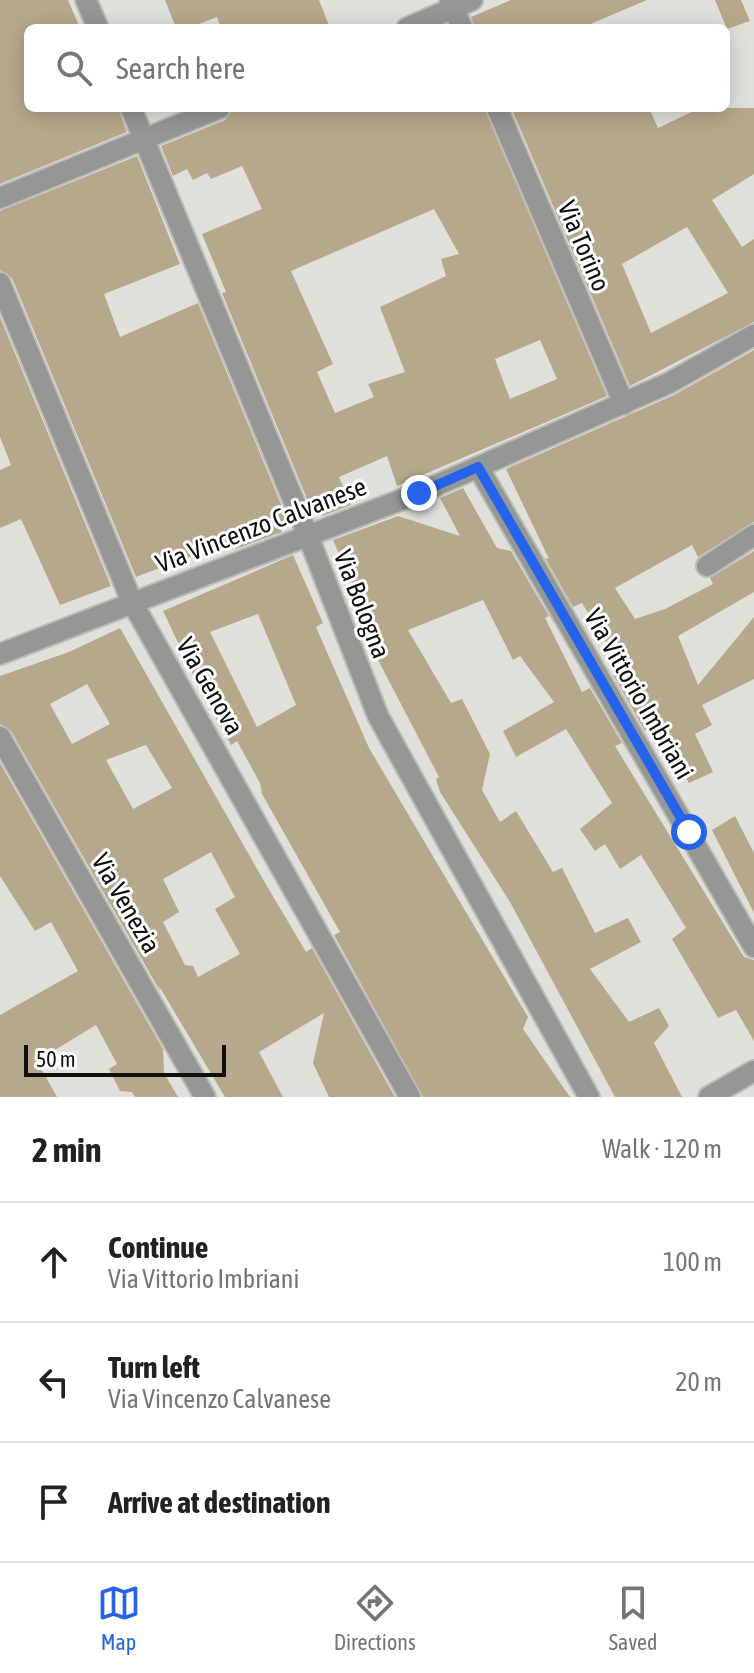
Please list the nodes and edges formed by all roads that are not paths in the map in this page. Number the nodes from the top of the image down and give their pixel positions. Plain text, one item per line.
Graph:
1 (86, 0) edge
2 (458, 3) edge
3 (96, 24) edge
4 (415, 24) edge
5 (461, 24) edge
6 (133, 112) edge
7 (211, 112) edge
8 (499, 112) edge
9 (145, 140) junction
10 (0, 198) edge
11 (0, 283) edge
12 (754, 335) edge
13 (624, 404) junction
14 (478, 467) junction
15 (307, 534) junction
16 (754, 535) edge
17 (707, 566) dead end
18 (132, 602) junction
19 (0, 654) edge
20 (0, 737) edge
21 (754, 947) edge
22 (754, 1071) edge
23 (205, 1097) edge
24 (410, 1097) edge
25 (589, 1097) edge
26 (709, 1097) edge

1 - 3 street
2 - 4 street
2 - 5 street
6 - 9 street, Via Bologna
7 - 9 street
8 - 13 street, Via Torino
9 - 10 street
9 - 15 street, Via Bologna
11 - 18 street, Via Genova
12 - 13 street, Via Vincenzo Calvanese
13 - 14 street, Via Vincenzo Calvanese
14 - 15 street, Via Vincenzo Calvanese
14 - 21 street, Via Vittorio Imbriani
15 - 18 street, Via Vincenzo Calvanese
15 - 25 street, Via Bologna
16 - 17 street
18 - 19 street, Via Vincenzo Calvanese
18 - 24 street, Via Genova
20 - 23 street, Via Venezia
22 - 26 street

